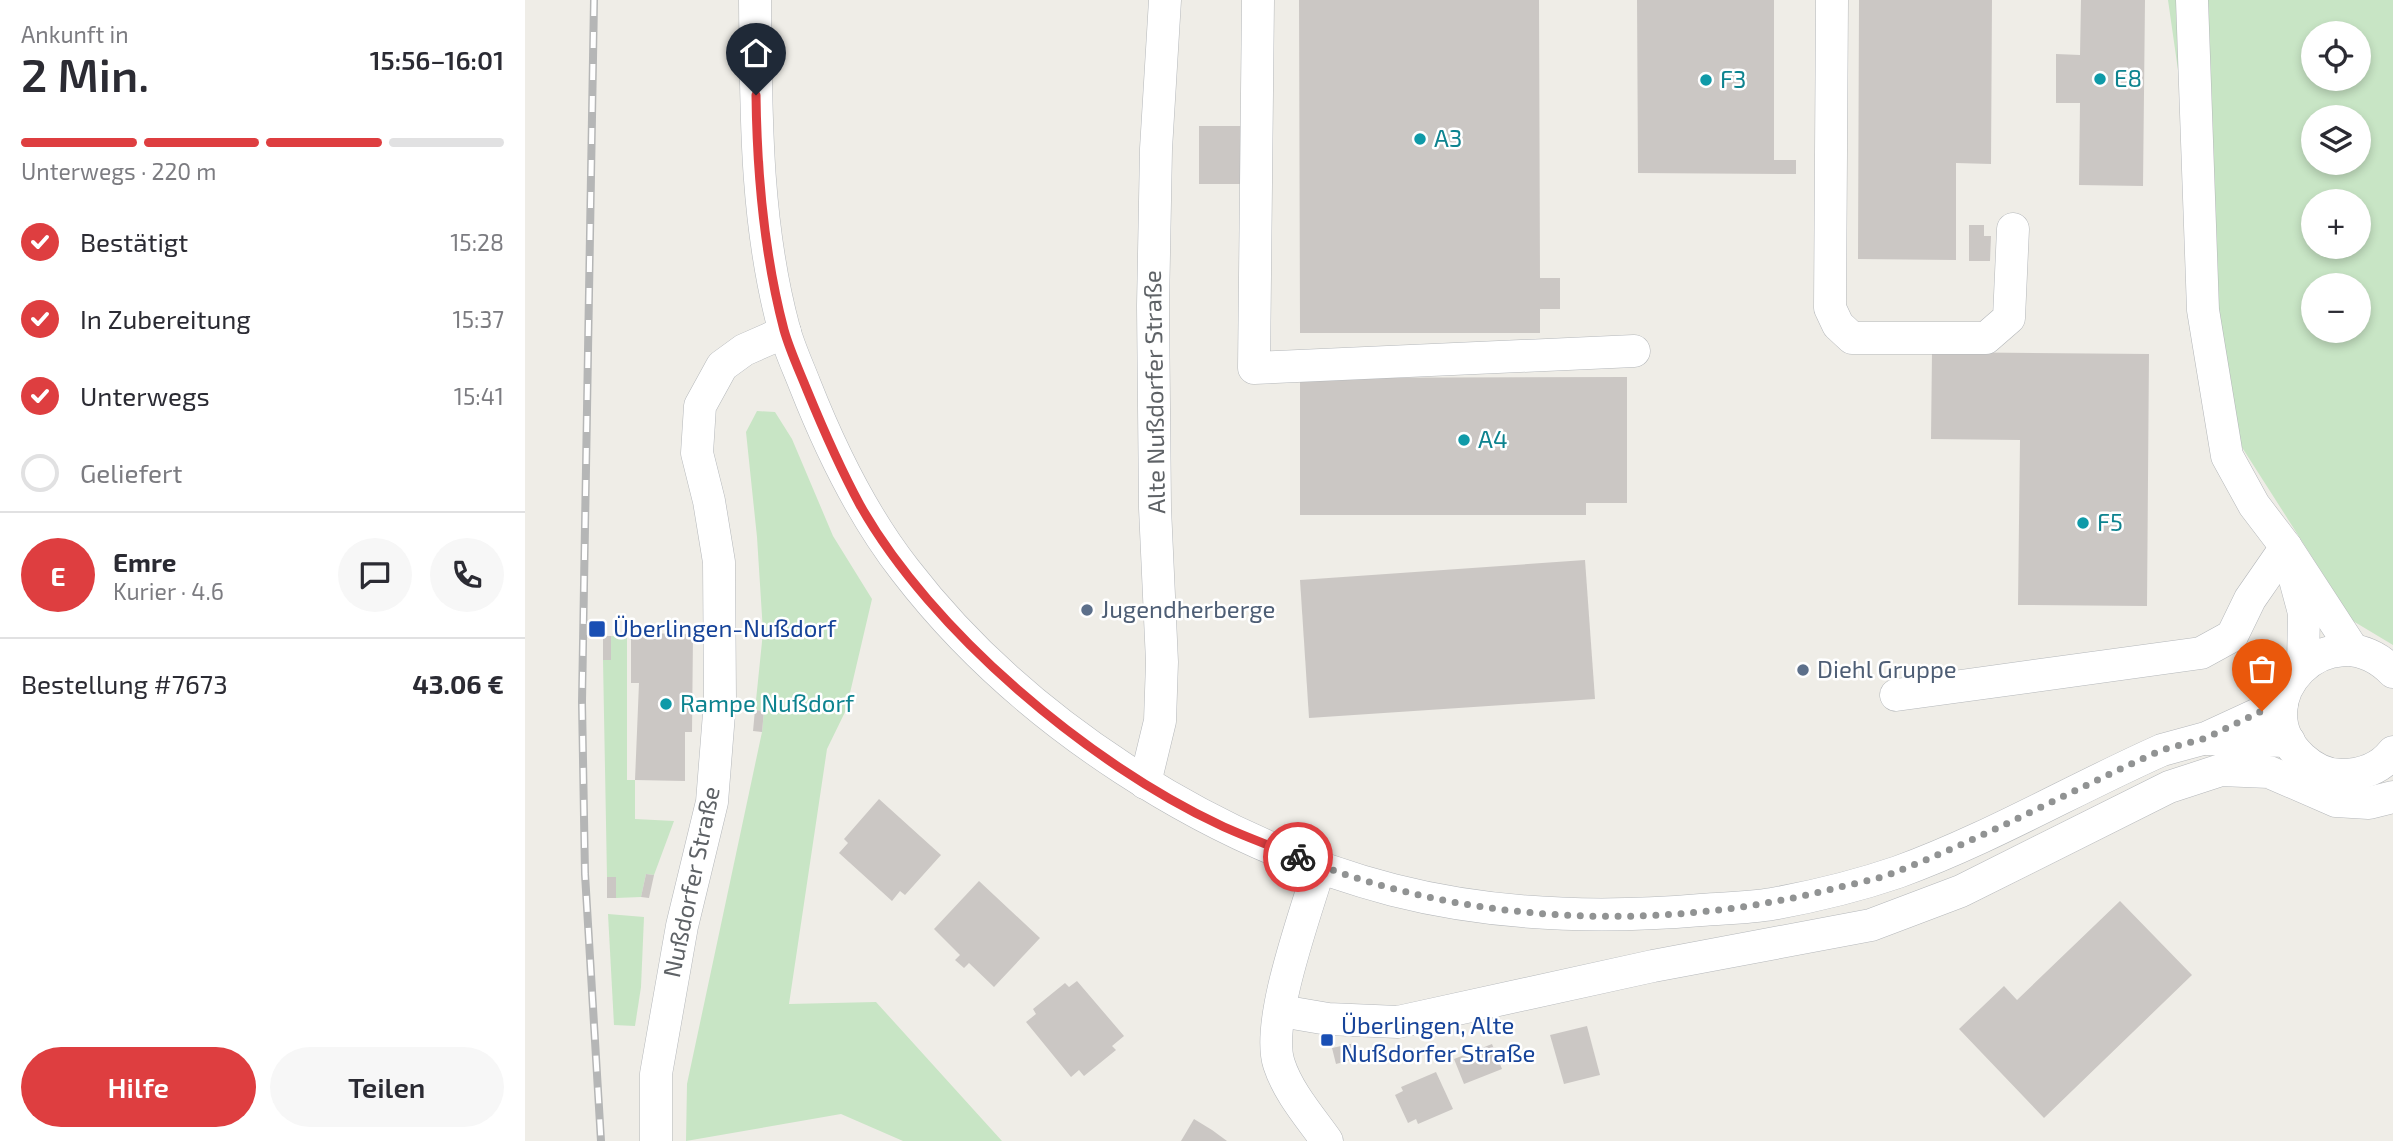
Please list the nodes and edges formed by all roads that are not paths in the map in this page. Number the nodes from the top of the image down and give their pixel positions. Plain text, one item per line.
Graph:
1 (755, 0) edge
2 (1165, 0) edge
3 (1258, 0) edge
4 (1832, 0) edge
5 (2192, 0) edge
6 (2013, 229) dead end
7 (785, 332) junction
8 (1634, 351) dead end
9 (2286, 547) junction
10 (2353, 650) junction
11 (2303, 665) junction
12 (2393, 672) edge
13 (1896, 695) dead end
14 (2282, 703) junction
15 (2206, 738) junction
16 (2289, 741) junction
17 (2393, 752) edge
18 (1145, 783) junction
19 (2393, 797) edge
20 (1320, 865) junction
21 (1281, 1011) junction
22 (656, 1141) edge
23 (1327, 1141) edge

1 - 7 street
2 - 18 street, Alte Nußdorfer Straße
3 - 8 street
4 - 6 street
5 - 9 street
7 - 18 street
7 - 22 street, Nußdorfer Straße
9 - 10 street
9 - 11 street
9 - 13 street
10 - 11 street
10 - 12 street
11 - 14 street
14 - 15 street
14 - 16 street
15 - 16 street
15 - 20 street
16 - 17 street
18 - 20 street
19 - 21 street
20 - 21 street
21 - 23 street

